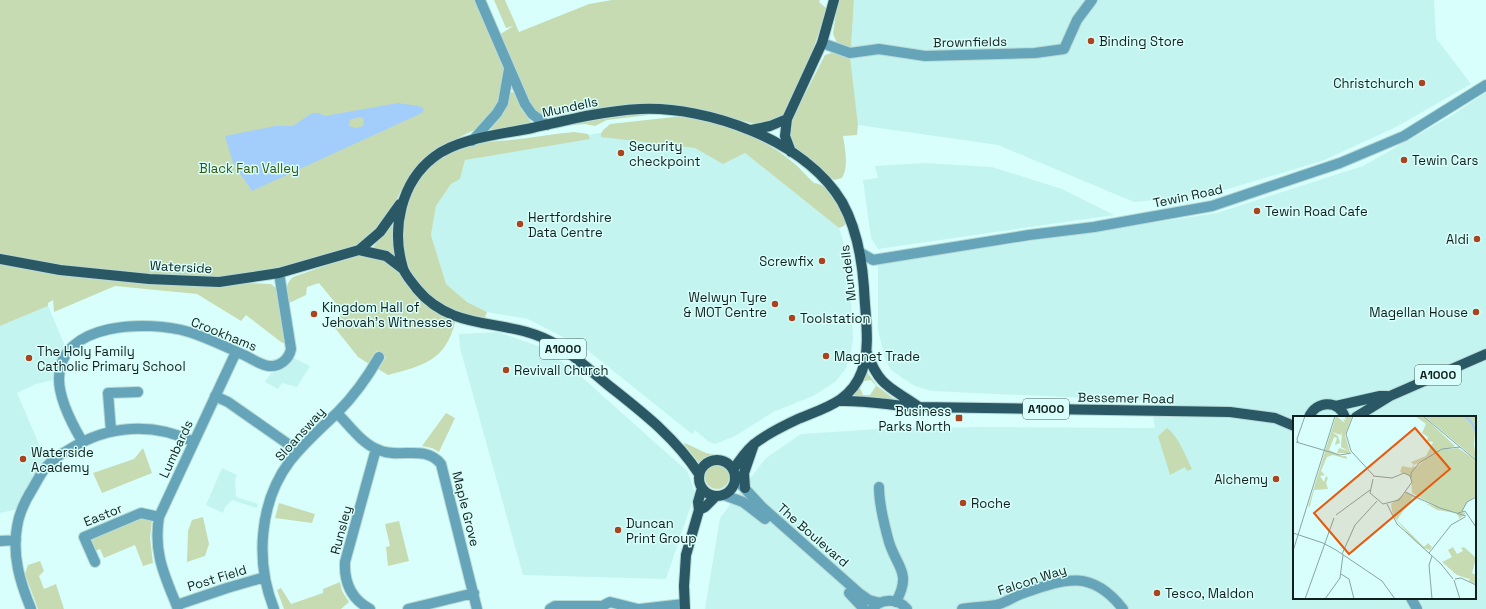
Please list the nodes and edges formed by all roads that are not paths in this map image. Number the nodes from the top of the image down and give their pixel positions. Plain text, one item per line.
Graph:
1 (480, 0) edge
2 (834, 0) edge
3 (1092, 0) edge
4 (822, 43) junction
5 (509, 69) junction
6 (1486, 85) edge
7 (787, 119) junction
8 (547, 125) junction
9 (752, 130) junction
10 (472, 141) junction
11 (791, 152) junction
12 (404, 199) junction
13 (359, 250) junction
14 (860, 253) junction
15 (0, 259) edge
16 (873, 260) junction
17 (403, 269) junction
18 (863, 272) junction
19 (279, 273) junction
20 (236, 352) junction
21 (867, 353) junction
22 (1486, 354) edge
23 (379, 357) dead end
24 (138, 392) dead end
25 (215, 396) junction
26 (1390, 396) junction
27 (840, 401) junction
28 (1336, 406) junction
29 (919, 407) junction
30 (337, 413) junction
31 (1307, 416) edge
32 (1345, 416) edge
33 (1358, 416) edge
34 (1289, 419) edge
35 (111, 431) junction
36 (82, 441) junction
37 (194, 442) junction
38 (754, 444) junction
39 (376, 450) junction
40 (298, 452) junction
41 (699, 474) junction
42 (734, 474) junction
43 (879, 487) dead end
44 (702, 488) junction
45 (745, 488) junction
46 (720, 496) junction
47 (699, 510) junction
48 (159, 517) junction
49 (16, 540) junction
50 (0, 541) edge
51 (94, 562) dead end
52 (265, 577) junction
53 (474, 593) junction
54 (1412, 599) edge
55 (896, 602) junction
56 (685, 606) edge
57 (876, 606) edge
58 (178, 607) edge
59 (602, 607) edge
60 (31, 609) edge
61 (274, 609) edge
62 (370, 609) edge
63 (408, 609) edge
64 (478, 609) edge
65 (550, 609) edge
66 (639, 609) edge
67 (864, 609) edge
68 (907, 609) edge
69 (962, 609) edge
70 (1123, 609) edge
71 (1417, 609) edge

1 - 5 street
2 - 4 main road
3 - 4 street, Brownfields
4 - 7 main road
5 - 8 street
5 - 10 street
6 - 16 street, Tewin Road
7 - 9 main road
7 - 11 main road
8 - 9 main road, Mundells / A1000
8 - 10 main road, Mundells / A1000
9 - 11 main road, Mundells / A1000
10 - 12 main road, Mundells / A1000
11 - 14 main road, Mundells / A1000
12 - 13 main road, Waterside
12 - 17 main road, Mundells / A1000
13 - 17 main road, Waterside
13 - 19 main road, Waterside
14 - 16 street
14 - 18 main road, Mundells / A1000
15 - 19 main road, Waterside
16 - 18 street
17 - 41 main road, A1000
18 - 21 main road, Mundells / A1000
19 - 20 street, Crookhams
20 - 25 street, Lumbards
20 - 36 street, Crookhams
21 - 27 main road, Mundells / A1000
21 - 29 main road, A1000
22 - 26 main road, A1000
23 - 30 street, Sloansway
24 - 35 street
25 - 37 street, Lumbards
25 - 40 street
26 - 28 main road
26 - 33 main road, A1000
27 - 29 main road, Bessemer Road / A1000
27 - 38 main road, Mundells / A1000
28 - 31 main road
28 - 32 main road
29 - 34 main road, Bessemer Road / A1000
30 - 39 street, Maple Grove
30 - 40 street, Sloansway
35 - 36 street
35 - 37 street
36 - 49 street
37 - 48 street, Lumbards
38 - 42 main road, Mundells / A1000
38 - 45 main road
39 - 53 street, Maple Grove
39 - 62 street, Runsley
40 - 52 street, Sloansway
41 - 42 main road
41 - 44 main road, A1000
42 - 45 street, The Boulevard
42 - 46 main road, A1000
43 - 55 street
44 - 46 main road
44 - 47 main road, A1000
45 - 57 street, The Boulevard
46 - 47 main road, A1000
46 - 67 street, The Boulevard
47 - 56 main road, A1000
48 - 51 street, Eastor
48 - 58 street, Lumbards
49 - 50 street
49 - 60 street
52 - 58 street, Post Field
52 - 61 street, Sloansway
53 - 63 street
53 - 64 street, Maple Grove
54 - 71 street
55 - 57 street
55 - 68 street
56 - 66 street
59 - 65 street
59 - 66 street
69 - 70 street, Falcon Way

